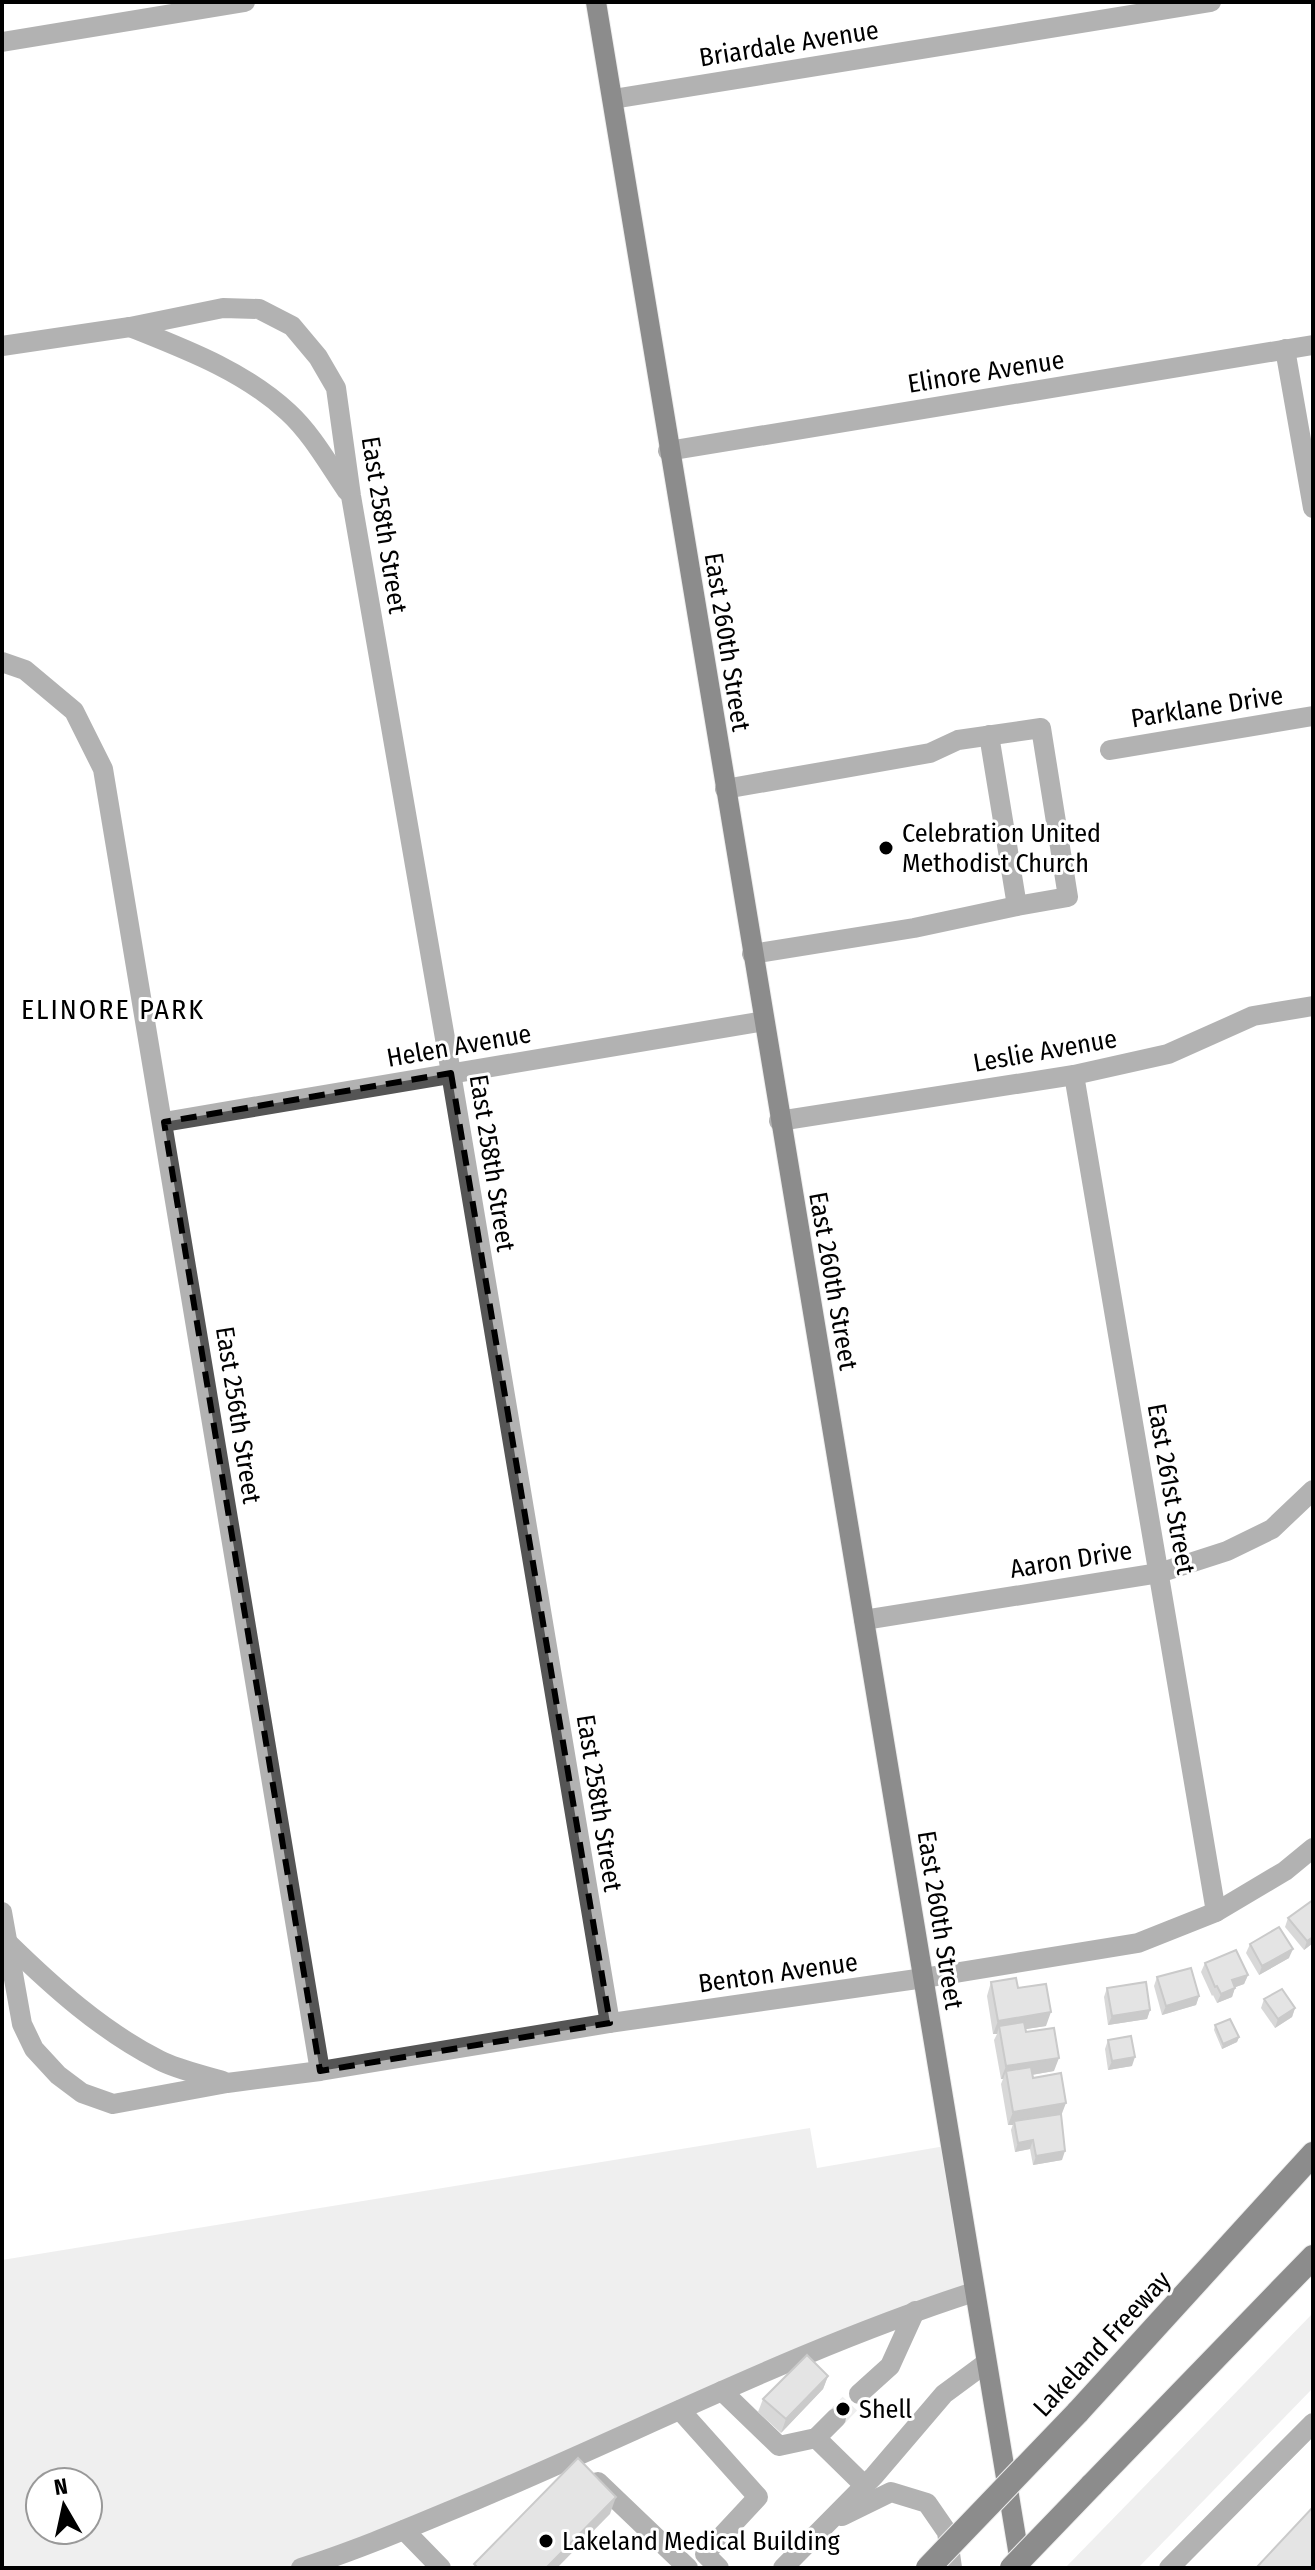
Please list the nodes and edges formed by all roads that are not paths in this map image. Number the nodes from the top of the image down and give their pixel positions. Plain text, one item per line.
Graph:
1 (245, 2) edge
2 (596, 2) edge
3 (1211, 2) edge
4 (2, 42) edge
5 (613, 99) junction
6 (130, 327) junction
7 (1313, 345) edge
8 (2, 346) edge
9 (1285, 349) junction
10 (668, 451) junction
11 (351, 496) junction
12 (1313, 508) edge
13 (2, 662) edge
14 (1313, 716) edge
15 (989, 735) junction
16 (1110, 750) dead end
17 (725, 789) junction
18 (1017, 906) junction
19 (752, 954) junction
20 (1313, 1006) edge
21 (764, 1021) junction
22 (451, 1073) junction
23 (1074, 1075) junction
24 (779, 1121) junction
25 (164, 1122) junction
26 (1313, 1490) edge
27 (1159, 1573) junction
28 (864, 1620) junction
29 (1313, 1848) edge
30 (2, 1912) edge
31 (1216, 1912) junction
32 (8, 1943) junction
33 (924, 1978) junction
34 (610, 2023) junction
35 (320, 2071) junction
36 (227, 2083) junction
37 (1313, 2154) edge
38 (1313, 2257) edge
39 (974, 2292) junction
40 (915, 2311) junction
41 (986, 2363) junction
42 (722, 2391) junction
43 (859, 2394) tunnel mouth
44 (680, 2410) junction
45 (836, 2418) tunnel mouth
46 (1313, 2423) edge
47 (816, 2438) junction
48 (573, 2459) junction
49 (864, 2485) junction
50 (826, 2524) junction
51 (404, 2530) junction
52 (1180, 2564) edge
53 (701, 2565) edge
54 (301, 2568) edge
55 (441, 2568) edge
56 (783, 2568) edge
57 (928, 2568) edge
58 (952, 2568) edge
59 (1012, 2568) edge
60 (1021, 2568) edge

1 - 4 street
2 - 5 main road, East 260th Street
3 - 5 street, Briardale Avenue
5 - 10 main road, East 260th Street
6 - 8 street
6 - 11 street
6 - 11 street, East 258th Street
7 - 9 street, Elinore Avenue
9 - 10 street, Elinore Avenue
9 - 12 street
10 - 17 main road, East 260th Street
11 - 22 street, East 258th Street
13 - 25 street, East 256th Street
14 - 16 street, Parklane Drive
15 - 17 street
15 - 18 street
15 - 18 street
17 - 19 main road, East 260th Street
18 - 19 street
19 - 21 main road, East 260th Street
20 - 23 street, Leslie Avenue
21 - 22 street, Helen Avenue
21 - 24 main road, East 260th Street
22 - 25 street, Helen Avenue
22 - 34 street, East 258th Street
23 - 24 street, Leslie Avenue
23 - 27 street, East 261st Street
24 - 28 main road, East 260th Street
25 - 35 street, East 256th Street
26 - 27 street, Aaron Drive
27 - 28 street, Aaron Drive
27 - 31 street, East 261st Street
28 - 33 main road, East 260th Street
29 - 31 street, Benton Avenue
30 - 32 street, Benton Avenue
31 - 33 street, Benton Avenue
32 - 36 street, Benton Avenue
32 - 36 street, Benton Avenue
33 - 34 street, Benton Avenue
33 - 39 main road, East 260th Street
34 - 35 street, Benton Avenue
35 - 36 street, Benton Avenue
37 - 57 highway, Lakeland Freeway, bridge
38 - 59 highway, bridge
39 - 40 street
39 - 41 main road, East 260th Street
40 - 42 street
40 - 43 street
41 - 49 street
41 - 60 main road, East 260th Street
42 - 44 street
42 - 47 street
44 - 48 street
44 - 53 street
45 - 47 street
46 - 52 street
47 - 49 street
48 - 51 street
48 - 53 street
49 - 50 street
50 - 56 street
50 - 58 street
51 - 54 street
51 - 55 street

